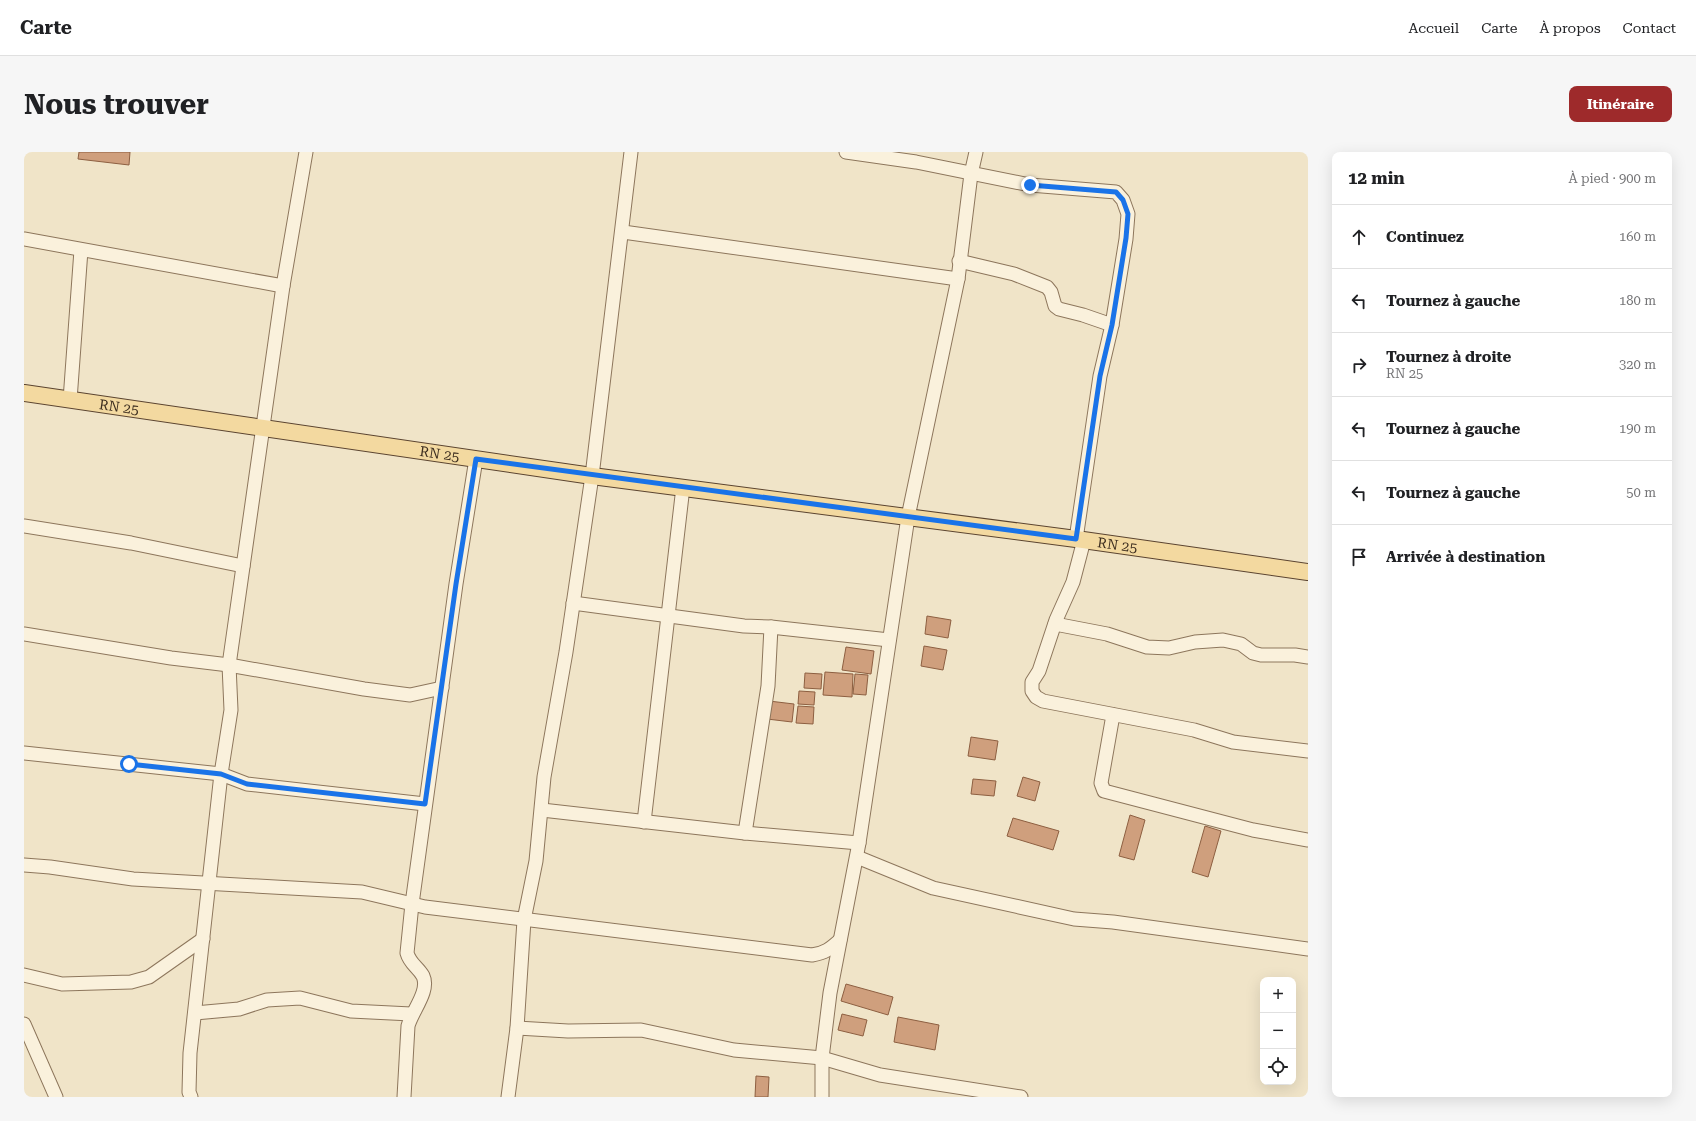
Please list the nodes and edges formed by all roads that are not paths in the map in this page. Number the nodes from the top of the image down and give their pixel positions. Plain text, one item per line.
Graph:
1 (306, 152) edge
2 (631, 152) edge
3 (846, 152) edge
4 (976, 152) edge
5 (971, 174) junction
6 (623, 232) junction
7 (24, 239) edge
8 (81, 250) junction
9 (959, 261) junction
10 (958, 279) junction
11 (284, 286) junction
12 (1112, 325) junction
13 (24, 394) edge
14 (70, 400) junction
15 (264, 428) junction
16 (476, 459) junction
17 (592, 476) junction
18 (683, 487) junction
19 (908, 517) junction
20 (24, 526) edge
21 (1080, 540) junction
22 (243, 566) junction
23 (1308, 572) edge
24 (573, 603) junction
25 (668, 616) junction
26 (1055, 624) junction
27 (771, 627) junction
28 (24, 634) edge
29 (889, 640) junction
30 (1308, 657) edge
31 (229, 665) junction
32 (442, 688) junction
33 (1113, 715) junction
34 (1308, 751) edge
35 (24, 753) edge
36 (221, 774) junction
37 (425, 804) junction
38 (542, 810) junction
39 (644, 822) junction
40 (745, 833) junction
41 (1308, 840) edge
42 (859, 844) junction
43 (857, 857) junction
44 (24, 865) edge
45 (209, 883) junction
46 (412, 904) junction
47 (524, 920) junction
48 (203, 939) junction
49 (840, 940) junction
50 (1308, 949) edge
51 (24, 975) edge
52 (196, 1013) junction
53 (411, 1014) junction
54 (24, 1024) edge
55 (517, 1028) junction
56 (822, 1058) junction
57 (56, 1097) edge
58 (191, 1097) edge
59 (404, 1097) edge
60 (508, 1097) edge
61 (822, 1097) edge
62 (1021, 1097) edge

1 - 11 street
2 - 6 street
3 - 5 street
4 - 5 street
5 - 9 street
5 - 12 street
6 - 10 street
6 - 17 street
7 - 8 street
8 - 11 street
8 - 14 street
9 - 10 street
9 - 12 street
10 - 19 street
11 - 15 street
12 - 21 street
13 - 14 main road, RN 25 / RN 25
14 - 15 main road, RN 25 / RN 25
15 - 16 main road, RN 25 / RN 25
15 - 22 street
16 - 17 main road, RN 25 / RN 25
16 - 32 street
17 - 18 main road, RN 25 / RN 25
17 - 24 street
18 - 19 main road, RN 25 / RN 25
18 - 25 street
19 - 21 main road, RN 25 / RN 25
19 - 29 street
20 - 22 street
21 - 23 main road, RN 25 / RN 25
21 - 26 street
22 - 31 street
24 - 25 street
24 - 38 street
25 - 27 street
25 - 39 street
26 - 30 street
26 - 33 street
27 - 29 street
27 - 40 street
28 - 31 street
29 - 42 street
31 - 32 street
31 - 36 street
32 - 37 street
33 - 34 street
33 - 41 street
35 - 36 street
36 - 37 street
36 - 45 street
37 - 46 street
38 - 39 street
38 - 47 street
39 - 40 street
40 - 42 street
42 - 43 street
43 - 49 street
43 - 50 street
44 - 45 street
45 - 46 street
45 - 48 street
46 - 47 street
46 - 53 street
47 - 49 street
47 - 55 street
48 - 51 street
48 - 52 street
49 - 56 street
52 - 53 street
52 - 58 street
53 - 59 street
54 - 57 street
55 - 56 street
55 - 60 street
56 - 61 street
56 - 62 street

